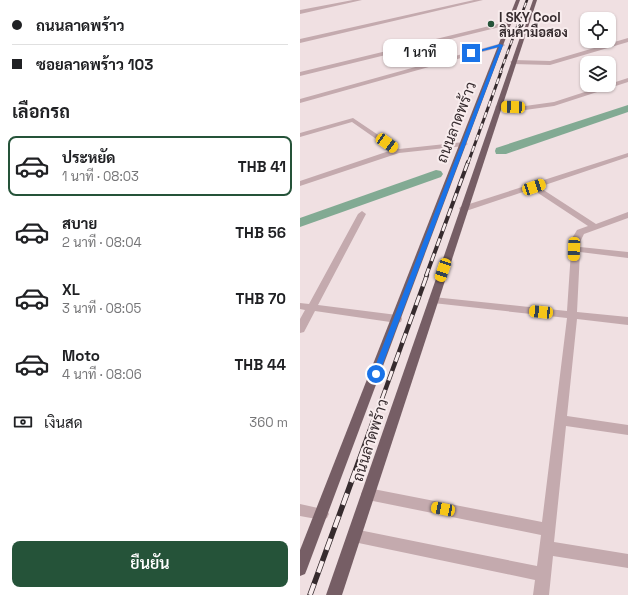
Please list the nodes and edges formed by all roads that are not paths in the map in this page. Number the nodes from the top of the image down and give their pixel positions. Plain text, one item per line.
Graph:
1 (360, 0) edge
2 (481, 0) edge
3 (518, 0) edge
4 (535, 0) edge
5 (300, 12) edge
6 (510, 23) junction
7 (628, 40) edge
8 (300, 41) edge
9 (509, 51) junction
10 (300, 74) edge
11 (628, 80) edge
12 (300, 101) edge
13 (498, 107) junction
14 (300, 135) edge
15 (464, 144) junction
16 (398, 151) junction
17 (628, 156) edge
18 (300, 184) edge
19 (534, 187) junction
20 (463, 209) junction
21 (362, 214) dead end
22 (628, 215) edge
23 (595, 227) junction
24 (574, 249) junction
25 (628, 255) edge
26 (432, 300) junction
27 (300, 306) edge
28 (311, 307) junction
29 (572, 315) junction
30 (397, 319) junction
31 (628, 321) edge
32 (300, 330) edge
33 (561, 420) junction
34 (628, 430) edge
35 (368, 494) junction
36 (300, 510) edge
37 (322, 514) junction
38 (548, 530) junction
39 (354, 536) junction
40 (546, 548) junction
41 (628, 561) edge
42 (300, 569) edge
43 (543, 574) junction
44 (334, 595) edge
45 (541, 595) edge

1 - 5 street
2 - 8 street
3 - 6 main road, ถนนลาดพร้าว
4 - 9 main road, ถนนลาดพร้าว
6 - 9 main road, ถนนลาดพร้าว
6 - 10 street
7 - 9 street
9 - 12 street
9 - 13 main road, ถนนลาดพร้าว
9 - 15 main road, ถนนลาดพร้าว
11 - 13 street
13 - 20 main road, ถนนลาดพร้าว
14 - 16 street
15 - 16 street
15 - 30 main road, ถนนลาดพร้าว
16 - 18 street
17 - 19 street
19 - 20 street
19 - 23 street
20 - 26 main road, ถนนลาดพร้าว
21 - 28 street
22 - 23 street
23 - 24 street
24 - 25 street
24 - 29 street
26 - 29 street
26 - 35 main road, ถนนลาดพร้าว
27 - 28 street
28 - 30 street
28 - 32 street
29 - 31 street
29 - 33 street
30 - 37 main road, ถนนลาดพร้าว
33 - 34 street
33 - 38 street
35 - 38 street
35 - 39 main road, ถนนลาดพร้าว
36 - 37 street
37 - 42 main road, ถนนลาดพร้าว
38 - 40 street
39 - 43 street
39 - 44 main road, ถนนลาดพร้าว
40 - 41 street
40 - 43 street
43 - 45 street

